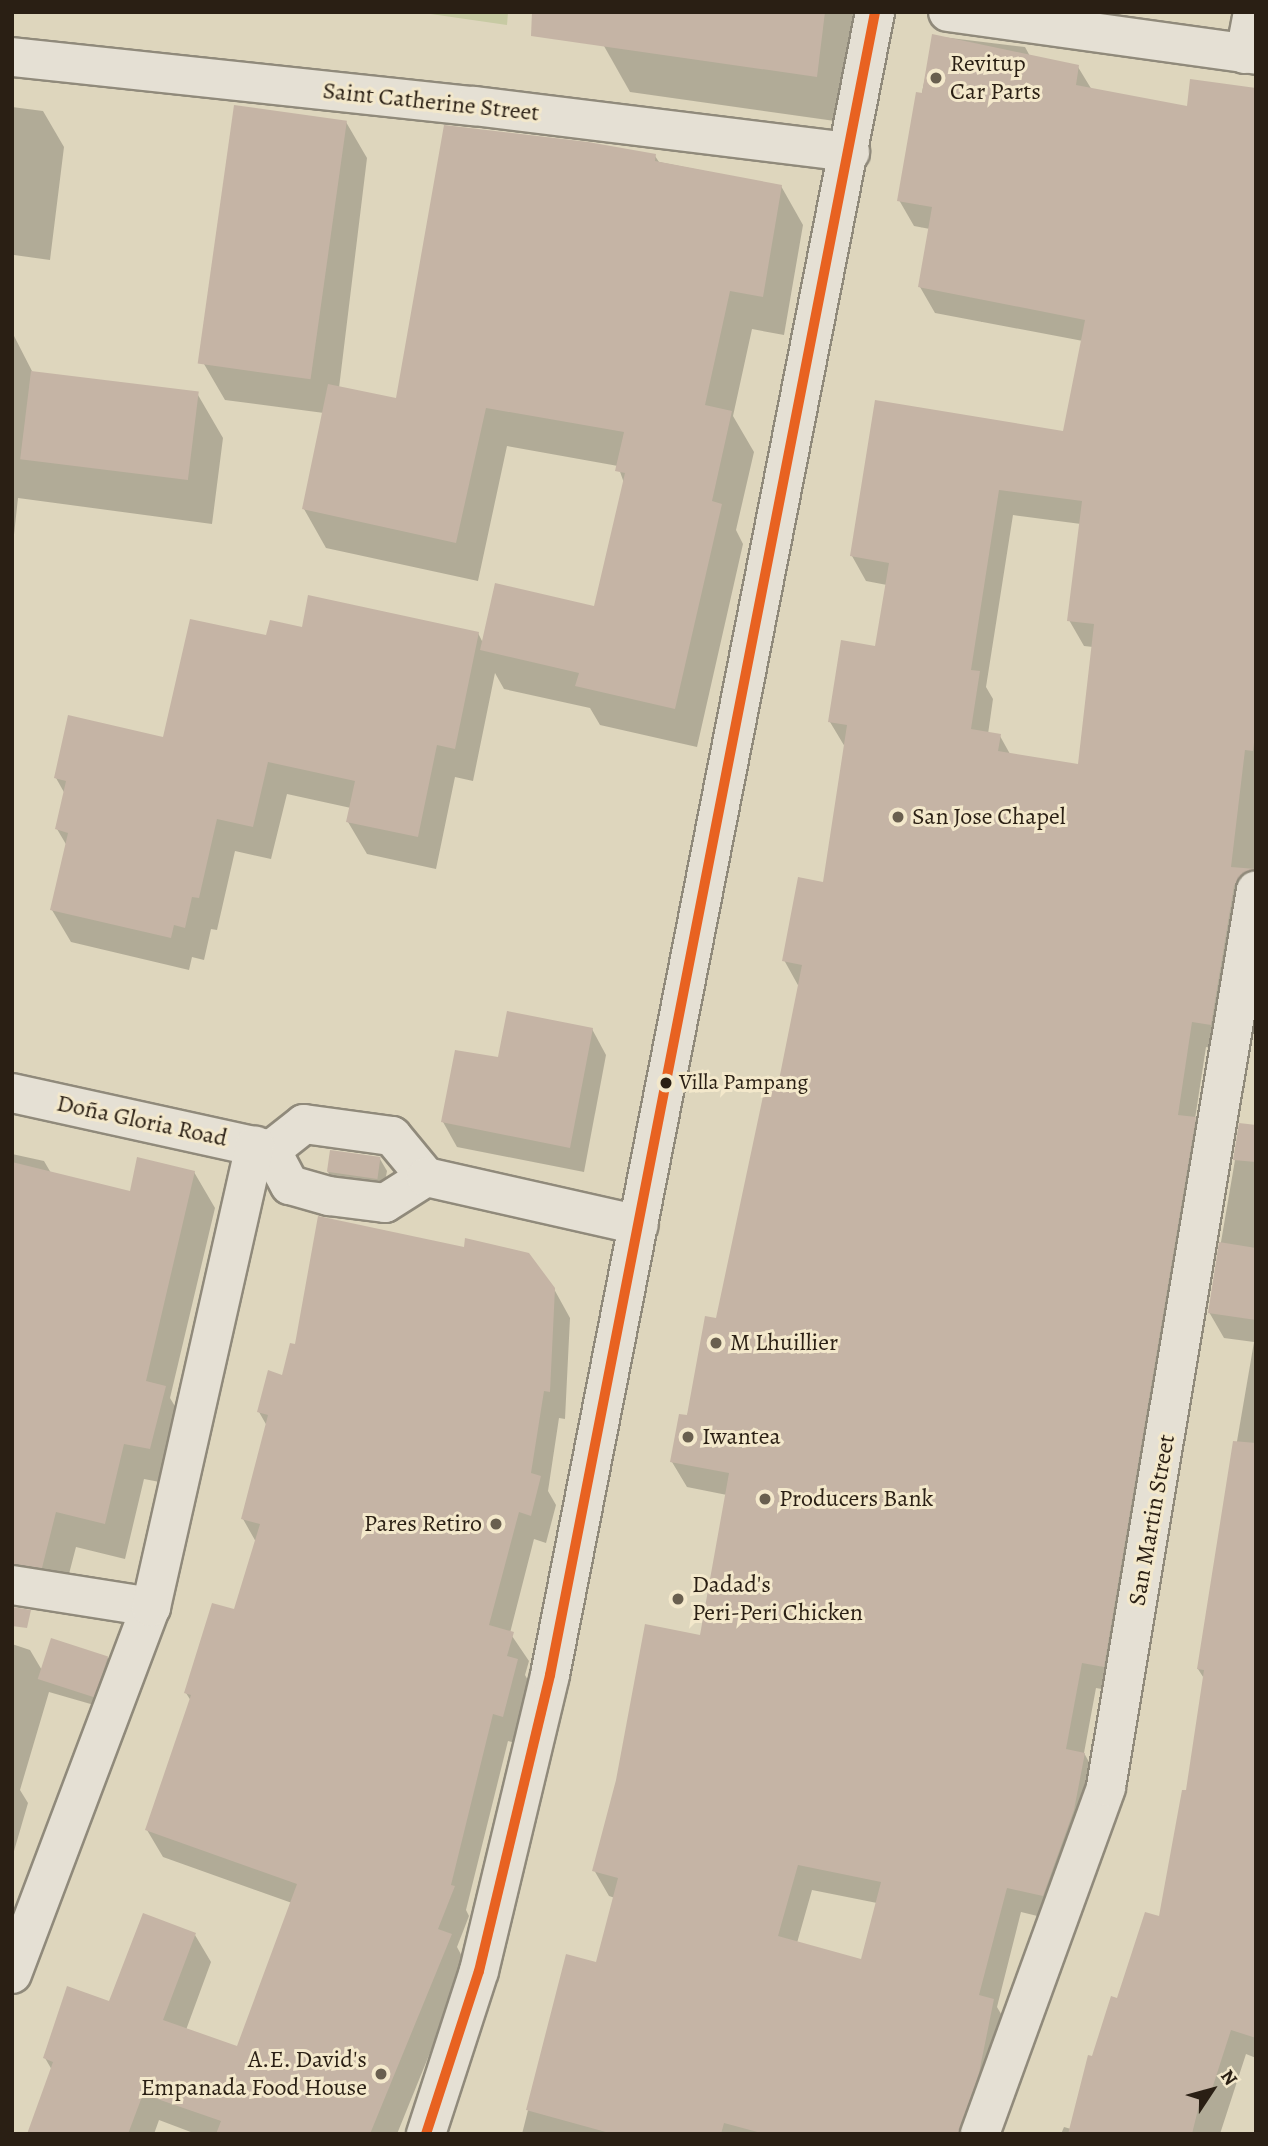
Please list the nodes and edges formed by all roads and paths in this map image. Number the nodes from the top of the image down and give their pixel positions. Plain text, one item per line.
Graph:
1 (875, 12) edge
2 (948, 12) edge
3 (1253, 12) edge
4 (1250, 55) edge
5 (12, 57) edge
6 (850, 152) junction
7 (1256, 890) edge
8 (12, 1093) edge
9 (263, 1148) junction
10 (426, 1177) junction
11 (639, 1225) junction
12 (12, 1585) edge
13 (150, 1607) junction
14 (12, 1974) edge
15 (426, 2134) edge
16 (981, 2134) edge

1 - 6 street
2 - 4 street
3 - 4 street
5 - 6 street, Saint Catherine Street
6 - 11 street
7 - 16 street, San Martin Street
8 - 9 street, Doña Gloria Road
9 - 10 street
9 - 10 street
9 - 13 street
10 - 11 street
11 - 15 street
12 - 13 street
13 - 14 street

